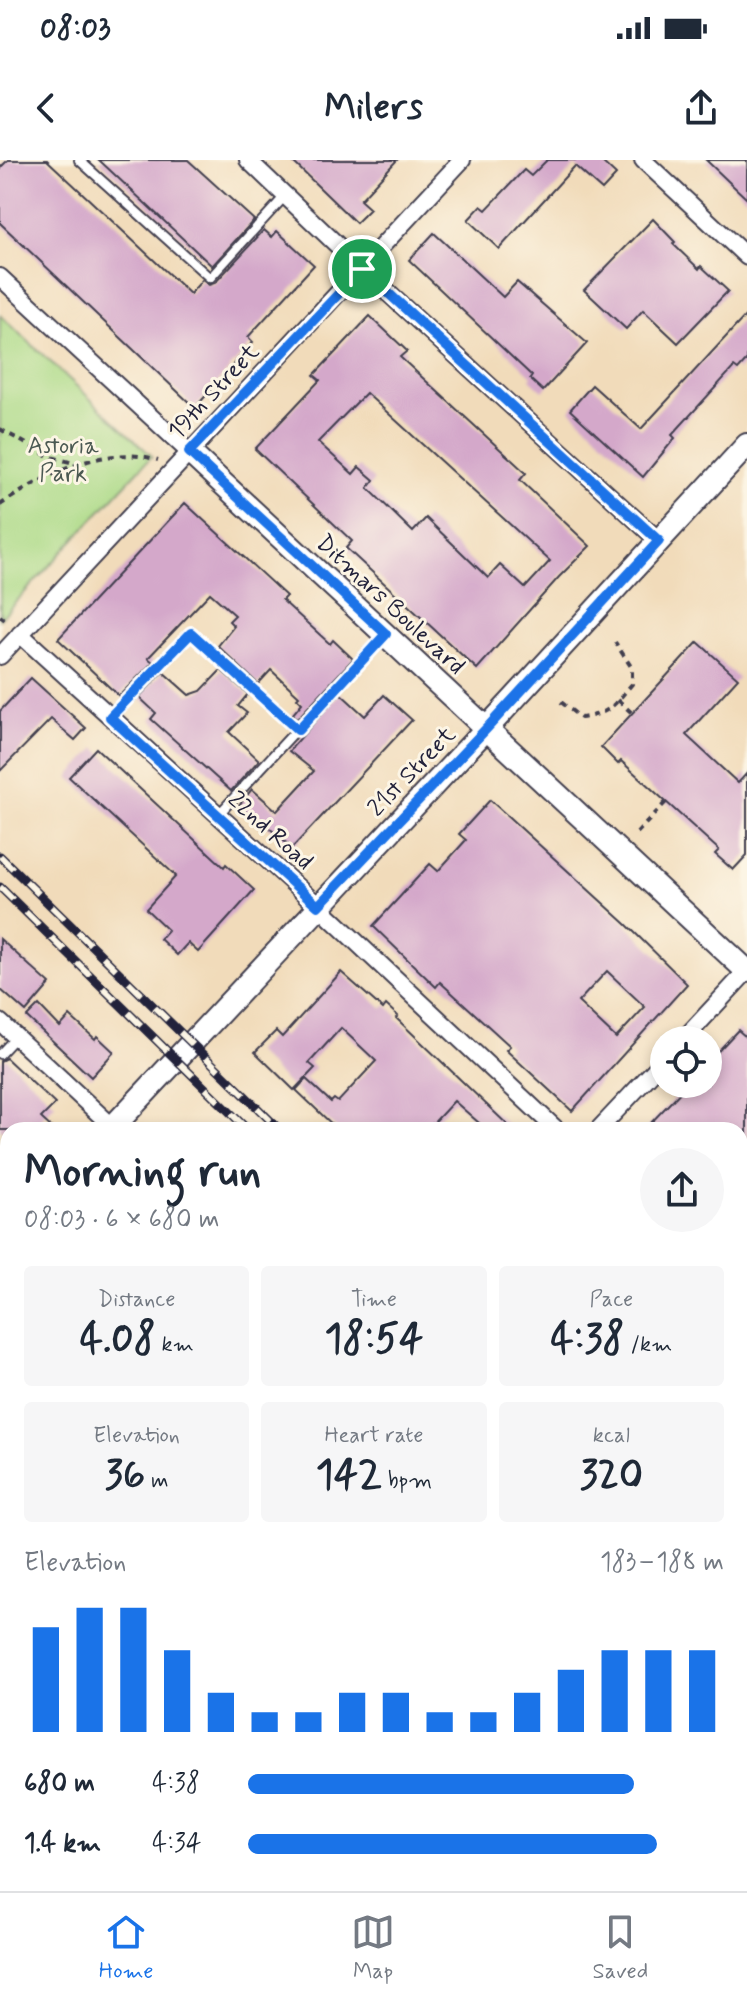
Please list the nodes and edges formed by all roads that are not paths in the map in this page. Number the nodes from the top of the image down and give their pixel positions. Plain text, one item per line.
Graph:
1 (79, 160) edge
2 (248, 160) edge
3 (462, 160) edge
4 (643, 160) edge
5 (286, 195) junction
6 (747, 257) edge
7 (362, 269) junction
8 (0, 277) edge
9 (747, 445) edge
10 (189, 452) junction
11 (659, 541) junction
12 (20, 634) junction
13 (386, 634) junction
14 (0, 656) edge
15 (110, 717) junction
16 (487, 728) junction
17 (298, 730) junction
18 (218, 815) junction
19 (318, 906) junction
20 (747, 971) edge
21 (0, 1022) edge
22 (696, 1026) edge
23 (16, 1037) junction
24 (0, 1054) edge
25 (650, 1075) edge
26 (106, 1122) edge
27 (119, 1122) edge
28 (548, 1122) edge
29 (606, 1122) edge

1 - 5 lane
2 - 5 street
3 - 7 street, 19th Street
4 - 6 street
5 - 7 street
7 - 10 street, 19th Street
7 - 11 street
8 - 10 street, Ditmars Boulevard
9 - 11 street, 21st Street
10 - 12 street, 19th Street
10 - 13 street, Ditmars Boulevard
11 - 16 street, 21st Street
12 - 14 street, 19th Street
12 - 15 street, 22nd Road
13 - 16 street, Ditmars Boulevard
13 - 17 lane
15 - 17 lane
15 - 18 street, 22nd Road
16 - 19 street, 21st Street
16 - 20 street, Ditmars Boulevard
17 - 18 lane
18 - 19 street, 22nd Road
19 - 27 street, 21st Street
19 - 28 street, 22nd Road
20 - 22 street
21 - 23 street
23 - 24 lane
23 - 26 street
25 - 29 street

